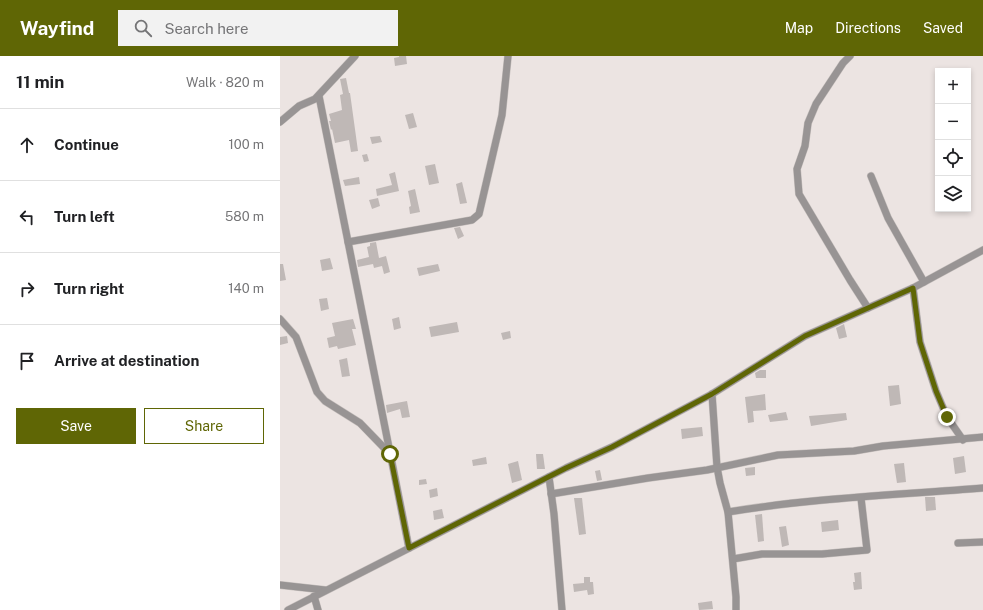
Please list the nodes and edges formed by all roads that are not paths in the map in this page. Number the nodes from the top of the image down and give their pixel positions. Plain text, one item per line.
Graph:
1 (355, 56) edge
2 (508, 56) edge
3 (850, 56) edge
4 (319, 96) junction
5 (280, 122) edge
6 (871, 176) dead end
7 (348, 242) junction
8 (983, 250) edge
9 (924, 282) junction
10 (913, 288) junction
11 (868, 308) junction
12 (280, 319) edge
13 (712, 394) junction
14 (983, 437) edge
15 (963, 440) junction
16 (390, 454) junction
17 (718, 467) junction
18 (549, 478) junction
19 (983, 488) edge
20 (551, 494) junction
21 (861, 498) junction
22 (728, 512) junction
23 (983, 542) edge
24 (958, 543) dead end
25 (409, 548) junction
26 (733, 559) junction
27 (280, 585) edge
28 (325, 590) junction
29 (314, 596) junction
30 (288, 610) edge
31 (318, 610) edge
32 (562, 610) edge
33 (736, 610) edge

1 - 4 street
2 - 7 street
3 - 11 street
4 - 5 street
4 - 7 street
6 - 9 street
7 - 16 street
8 - 9 street
9 - 10 street
10 - 11 street
10 - 15 street
11 - 13 street
12 - 16 street
13 - 17 street
13 - 18 street
14 - 15 street
15 - 17 street
16 - 25 street
17 - 20 street
17 - 22 street
18 - 20 street
18 - 25 street
19 - 21 street
20 - 32 street
21 - 22 street
21 - 26 street
22 - 26 street
23 - 24 street
25 - 28 street
26 - 33 street
27 - 28 street
28 - 29 street
29 - 30 street
29 - 31 street

